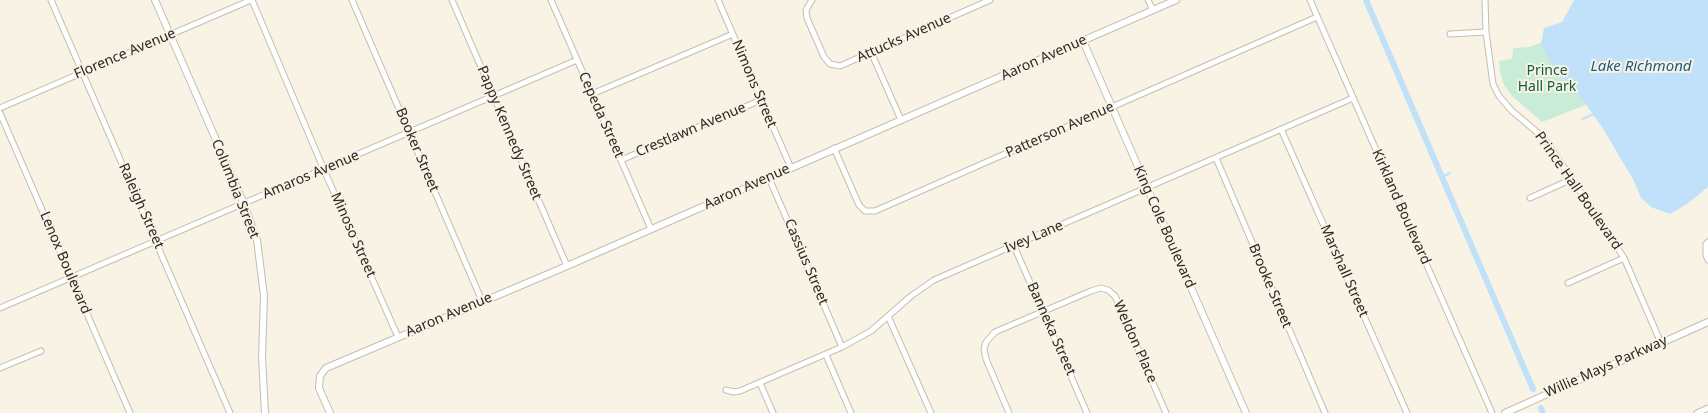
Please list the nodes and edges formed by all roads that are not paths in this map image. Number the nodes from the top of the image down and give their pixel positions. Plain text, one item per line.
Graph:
1 (51, 0) edge
2 (155, 0) edge
3 (252, 0) edge
4 (352, 0) edge
5 (452, 0) edge
6 (551, 0) edge
7 (718, 0) edge
8 (812, 0) edge
9 (990, 0) edge
10 (1148, 0) edge
11 (1176, 0) edge
12 (1310, 0) edge
13 (1485, 0) edge
14 (1153, 10) junction
15 (1318, 16) junction
16 (1486, 32) junction
17 (170, 34) junction
18 (733, 34) junction
19 (1450, 34) dead end
20 (1083, 41) junction
21 (871, 52) junction
22 (577, 60) junction
23 (82, 72) junction
24 (592, 94) junction
25 (494, 97) junction
26 (1353, 98) junction
27 (761, 100) junction
28 (1112, 107) junction
29 (0, 108) edge
30 (0, 113) edge
31 (901, 120) junction
32 (1281, 129) junction
33 (410, 132) junction
34 (834, 148) junction
35 (1216, 158) junction
36 (621, 160) junction
37 (791, 168) junction
38 (324, 170) junction
39 (769, 178) junction
40 (1572, 179) junction
41 (1147, 188) junction
42 (1530, 198) dead end
43 (244, 204) junction
44 (651, 229) junction
45 (156, 242) junction
46 (1708, 242) edge
47 (1014, 246) junction
48 (1624, 258) junction
49 (1707, 258) edge
50 (567, 266) junction
51 (71, 278) junction
52 (1568, 283) dead end
53 (482, 301) junction
54 (0, 308) edge
55 (1043, 312) junction
56 (888, 316) junction
57 (1708, 322) edge
58 (398, 337) junction
59 (1662, 343) junction
60 (842, 347) junction
61 (41, 351) dead end
62 (826, 355) junction
63 (0, 368) edge
64 (760, 383) junction
65 (726, 390) dead end
66 (1708, 408) edge
67 (230, 412) edge
68 (130, 413) edge
69 (223, 413) edge
70 (265, 413) edge
71 (330, 413) edge
72 (773, 413) edge
73 (852, 413) edge
74 (930, 413) edge
75 (1009, 413) edge
76 (1087, 413) edge
77 (1166, 413) edge
78 (1246, 413) edge
79 (1325, 413) edge
80 (1407, 413) edge
81 (1492, 413) edge
82 (1505, 413) edge
83 (1697, 413) edge

1 - 23 street, Raleigh Street
2 - 17 street, Columbia Street
3 - 17 street, Florence Avenue
3 - 38 street, Minoso Street
4 - 33 street, Booker Street
5 - 25 street, Pappy Kennedy Street
6 - 22 street, Cepeda Street
7 - 18 street, Nimons Street
8 - 21 street, Attucks Avenue
9 - 21 street, Attucks Avenue
10 - 14 street
11 - 14 street, Aaron Avenue
12 - 15 street, Kirkland Boulevard
13 - 16 street, Prince Hall Boulevard
14 - 20 street, Aaron Avenue
15 - 26 street, Kirkland Boulevard
15 - 28 street, Patterson Avenue
16 - 19 street
16 - 40 street, Prince Hall Boulevard
17 - 23 street, Florence Avenue
17 - 43 street, Columbia Street
18 - 24 street
18 - 27 street, Nimons Street
20 - 28 street, King Cole Boulevard
20 - 31 street, Aaron Avenue
21 - 31 street
22 - 24 street, Cepeda Street
22 - 25 street, Amaros Avenue
23 - 29 street, Florence Avenue
23 - 45 street, Raleigh Street
24 - 36 street, Cepeda Street
25 - 33 street, Amaros Avenue
25 - 50 street, Pappy Kennedy Street
26 - 32 street, Ivey Lane
26 - 81 street, Kirkland Boulevard
27 - 36 street, Crestlawn Avenue
27 - 37 street, Nimons Street
28 - 34 street, Patterson Avenue
28 - 41 street, King Cole Boulevard
30 - 51 street, Lenox Boulevard
31 - 34 street, Aaron Avenue
32 - 35 street, Ivey Lane
32 - 80 street, Marshall Street
33 - 38 street, Amaros Avenue
33 - 53 street, Booker Street
34 - 37 street, Aaron Avenue
35 - 41 street, Ivey Lane
35 - 79 street, Brooke Street
36 - 44 street, Cepeda Street
37 - 39 street, Aaron Avenue
38 - 43 street, Amaros Avenue
38 - 58 street, Minoso Street
39 - 44 street, Aaron Avenue
39 - 60 street, Cassius Street
40 - 42 street
40 - 48 street, Prince Hall Boulevard
41 - 47 street, Ivey Lane
41 - 78 street, King Cole Boulevard
43 - 45 street, Amaros Avenue
43 - 70 street, Columbia Street
44 - 50 street, Aaron Avenue
45 - 51 street, Amaros Avenue
45 - 67 street, Raleigh Street
46 - 49 street
47 - 55 street, Banneka Street
47 - 56 street, Ivey Lane
48 - 52 street
48 - 59 street, Prince Hall Boulevard
50 - 53 street, Aaron Avenue
51 - 54 street, Amaros Avenue
51 - 68 street, Lenox Boulevard
53 - 58 street, Aaron Avenue
55 - 75 street
55 - 76 street, Banneka Street
55 - 77 street, Weldon Place
56 - 60 street, Ivey Lane
56 - 74 street
57 - 59 street, Willie Mays Parkway
58 - 71 street, Aaron Avenue
59 - 82 street, Willie Mays Parkway
60 - 62 street, Ivey Lane
61 - 63 street
62 - 64 street, Ivey Lane
62 - 73 street
64 - 65 street, Ivey Lane
64 - 72 street
66 - 83 street
67 - 69 street

